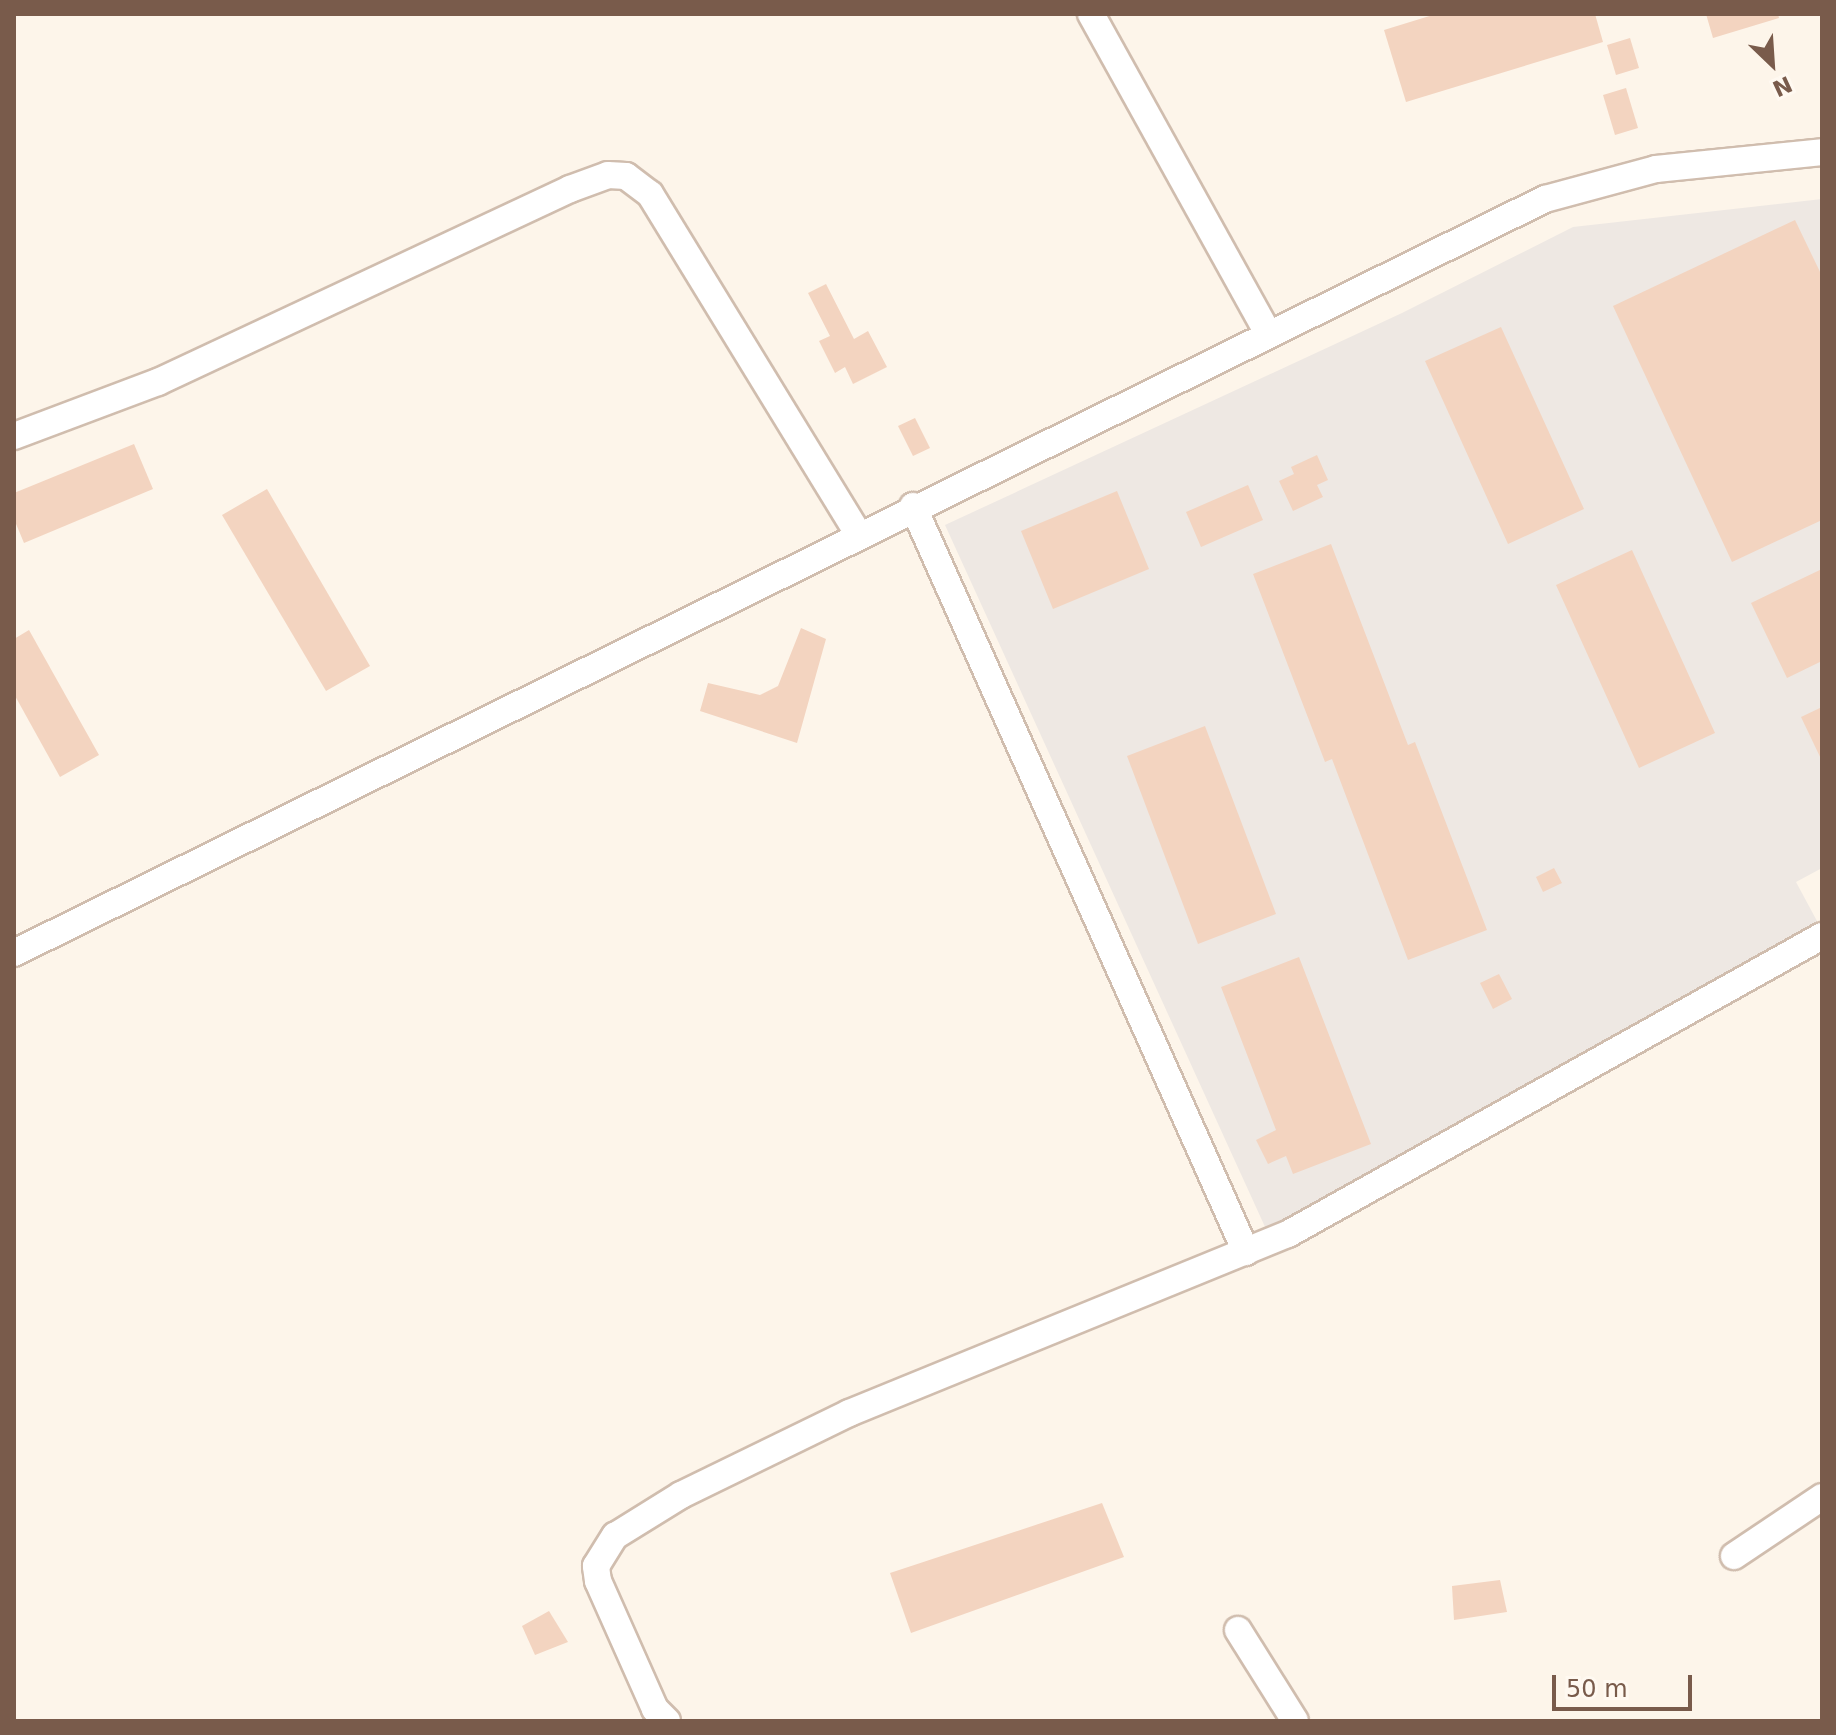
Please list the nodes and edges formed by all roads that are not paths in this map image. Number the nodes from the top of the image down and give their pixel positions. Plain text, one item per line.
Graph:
1 (1091, 14) edge
2 (1822, 152) edge
3 (1268, 333) junction
4 (14, 436) edge
5 (913, 506) junction
6 (858, 533) junction
7 (1822, 936) edge
8 (14, 953) edge
9 (1246, 1252) junction
10 (1822, 1497) edge
11 (1734, 1556) dead end
12 (1238, 1630) dead end
13 (667, 1721) edge
14 (1295, 1721) edge

1 - 3 street
2 - 3 street
3 - 5 street
4 - 6 street
5 - 6 street
5 - 9 street
6 - 8 street
7 - 9 street
9 - 13 street
10 - 11 street
12 - 14 street

